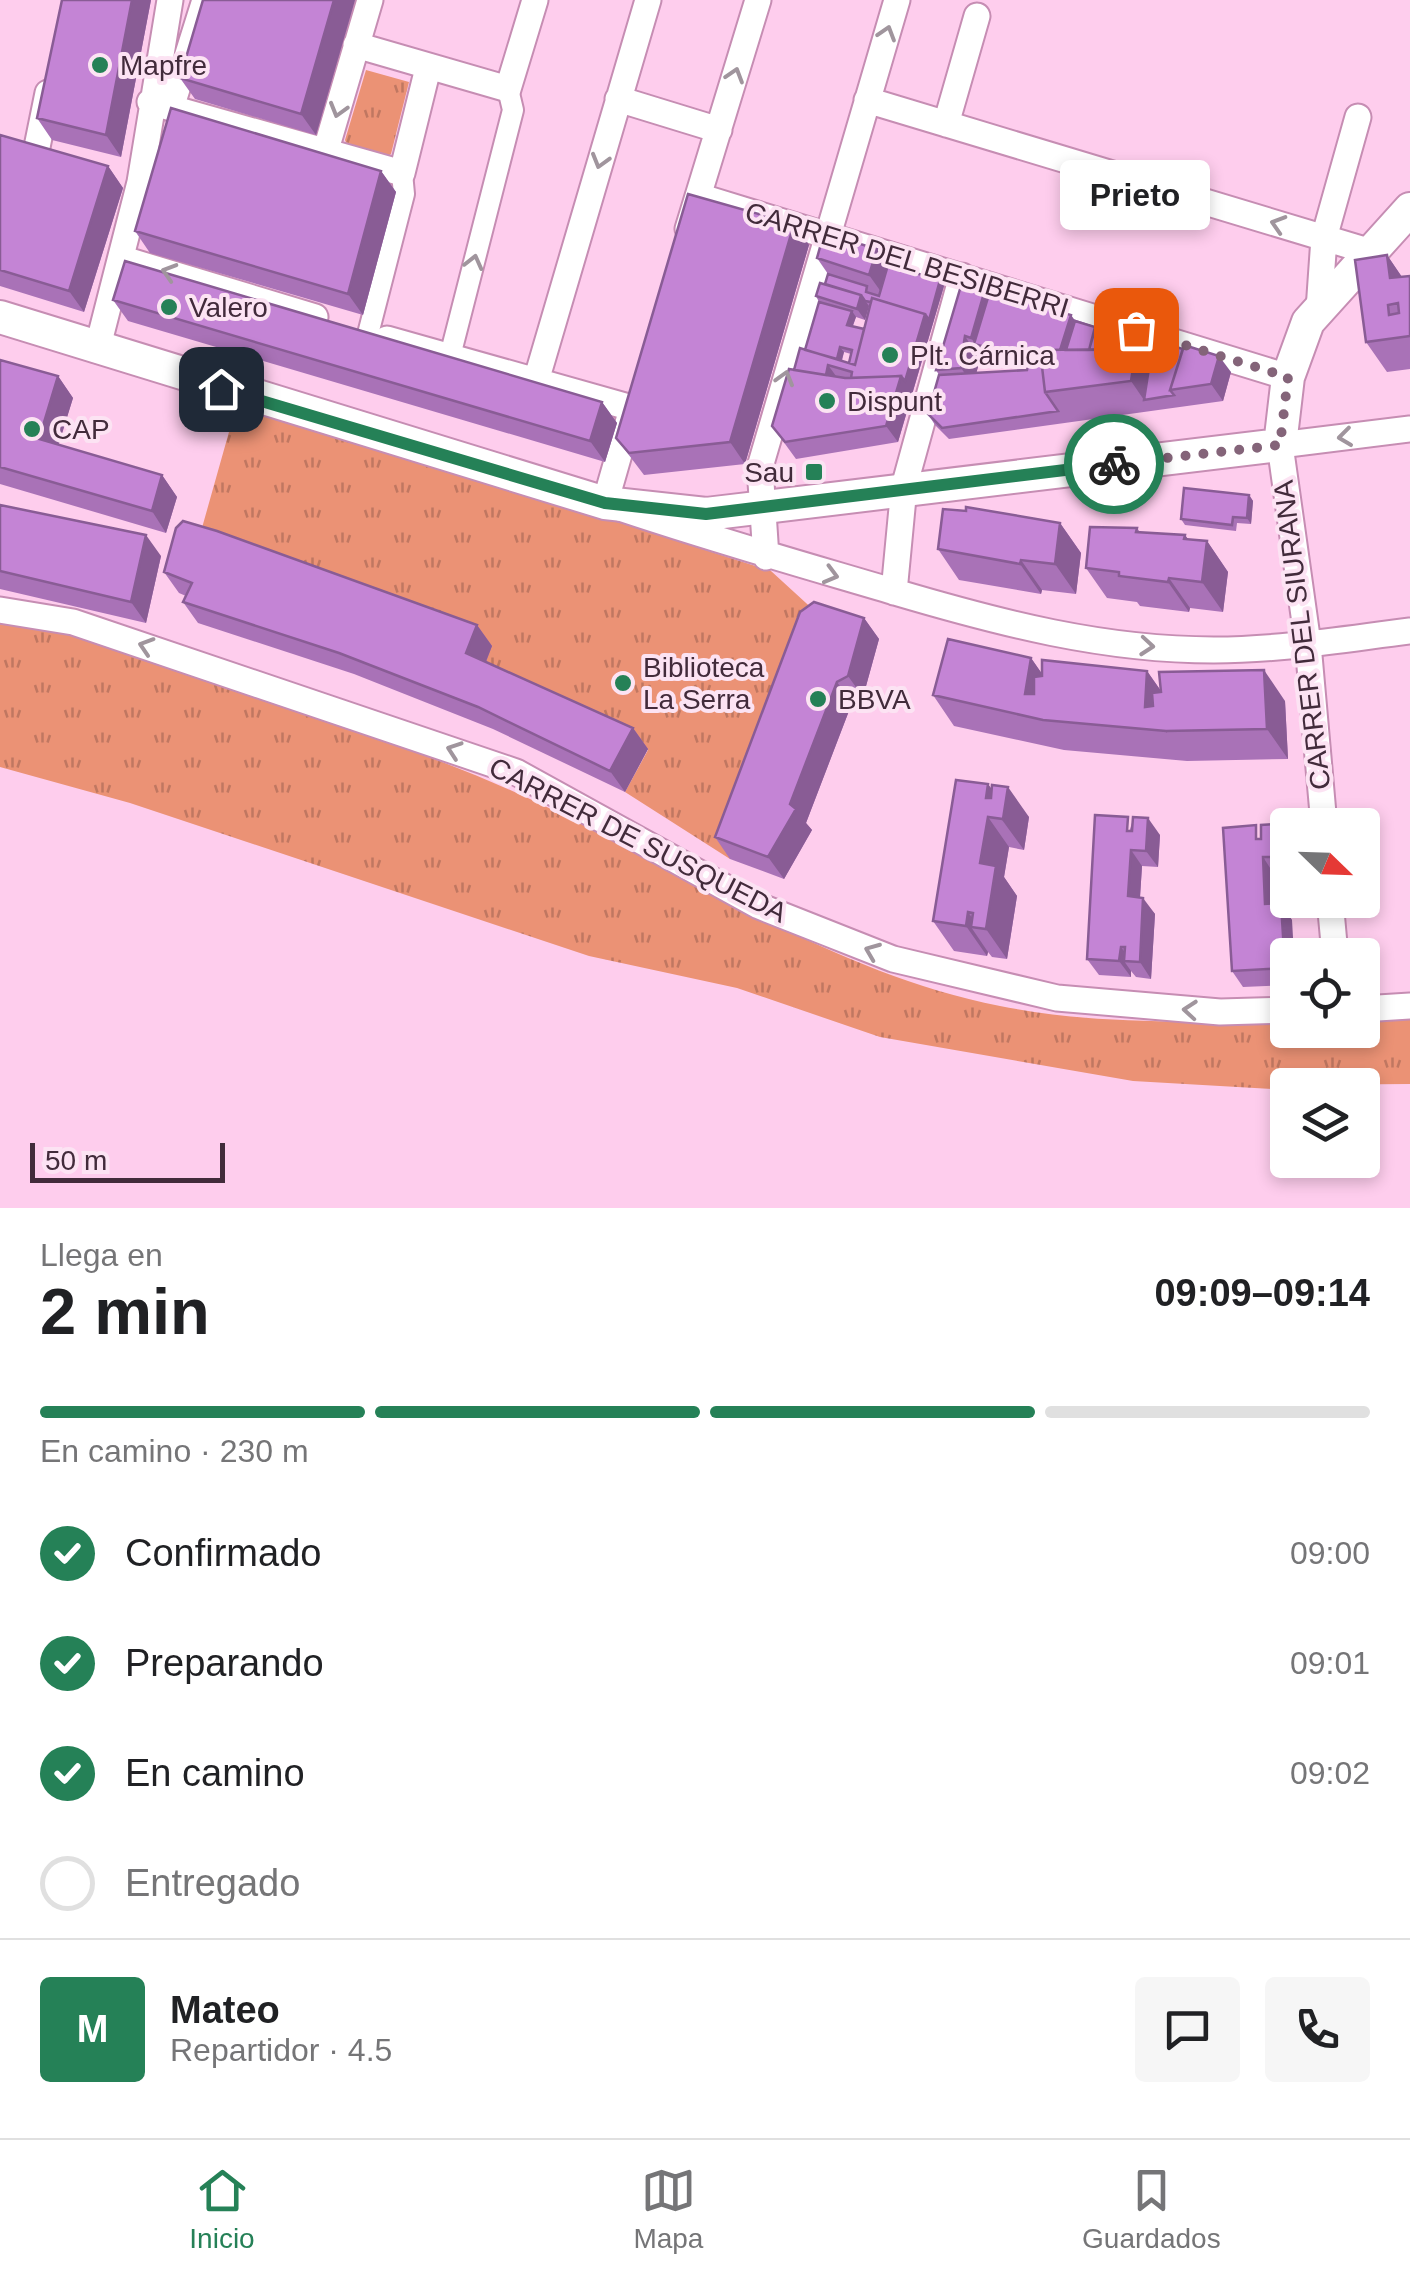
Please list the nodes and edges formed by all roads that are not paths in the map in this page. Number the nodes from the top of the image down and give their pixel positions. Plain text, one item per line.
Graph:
1 (170, 0) edge
2 (205, 0) edge
3 (370, 0) edge
4 (535, 0) edge
5 (620, 0) edge
6 (758, 0) edge
7 (897, 0) edge
8 (647, 3) edge
9 (977, 16) dead end
10 (356, 45) junction
11 (428, 68) junction
12 (52, 76) edge
13 (508, 89) junction
14 (618, 99) junction
15 (867, 100) junction
16 (161, 105) junction
17 (1358, 117) dead end
18 (946, 124) junction
19 (718, 130) junction
20 (36, 152) edge
21 (326, 152) junction
22 (402, 173) junction
23 (698, 196) junction
24 (1410, 209) edge
25 (827, 232) junction
26 (1324, 238) junction
27 (682, 249) edge
28 (122, 259) junction
29 (1381, 261) junction
30 (962, 276) junction
31 (1318, 310) junction
32 (0, 318) edge
33 (349, 328) junction
34 (97, 350) junction
35 (450, 356) junction
36 (1288, 377) junction
37 (536, 381) junction
38 (1410, 429) edge
39 (1280, 445) junction
40 (904, 487) junction
41 (605, 503) junction
42 (764, 507) junction
43 (766, 557) junction
44 (894, 592) junction
45 (0, 610) edge
46 (1410, 630) edge
47 (1308, 644) junction
48 (1322, 808) edge
49 (1410, 1006) edge
50 (1380, 1007) edge
51 (1270, 1011) edge

1 - 16 street
2 - 16 street
3 - 10 street
4 - 13 street
5 - 8 street
19 -> 6 street
15 -> 7 street
8 - 14 street
9 - 18 street
10 - 11 street
10 -> 21 street
11 - 13 street
11 - 22 street
12 - 20 street
35 -> 13 street
14 - 19 street
14 -> 37 street
15 - 18 street
15 - 25 street
16 - 21 street
16 - 28 street
17 - 26 street
26 -> 18 street
19 - 23 street
21 - 22 street
22 - 33 street
23 - 25 street, CARRER DEL BESIBERRI
23 - 27 street
24 - 29 street
25 - 30 street, CARRER DEL BESIBERRI
42 -> 25 street
26 - 29 street
26 - 31 street
33 -> 28 street
28 - 34 street
29 - 31 street
30 - 36 street, CARRER DEL BESIBERRI
30 - 40 street
31 - 36 street
32 - 34 street
33 - 35 street
34 - 41 street
35 - 37 street
36 - 39 street
37 - 41 street
38 -> 39 street
39 - 40 street
39 - 47 street, CARRER DEL SIURANA
40 - 42 street
40 - 44 street
41 - 42 street
41 - 43 street
42 - 43 street
43 -> 44 street
44 -> 47 street
51 -> 45 street, CARRER DE SUSQUEDA
46 - 47 street
47 - 48 street, CARRER DEL SIURANA
49 - 50 street

